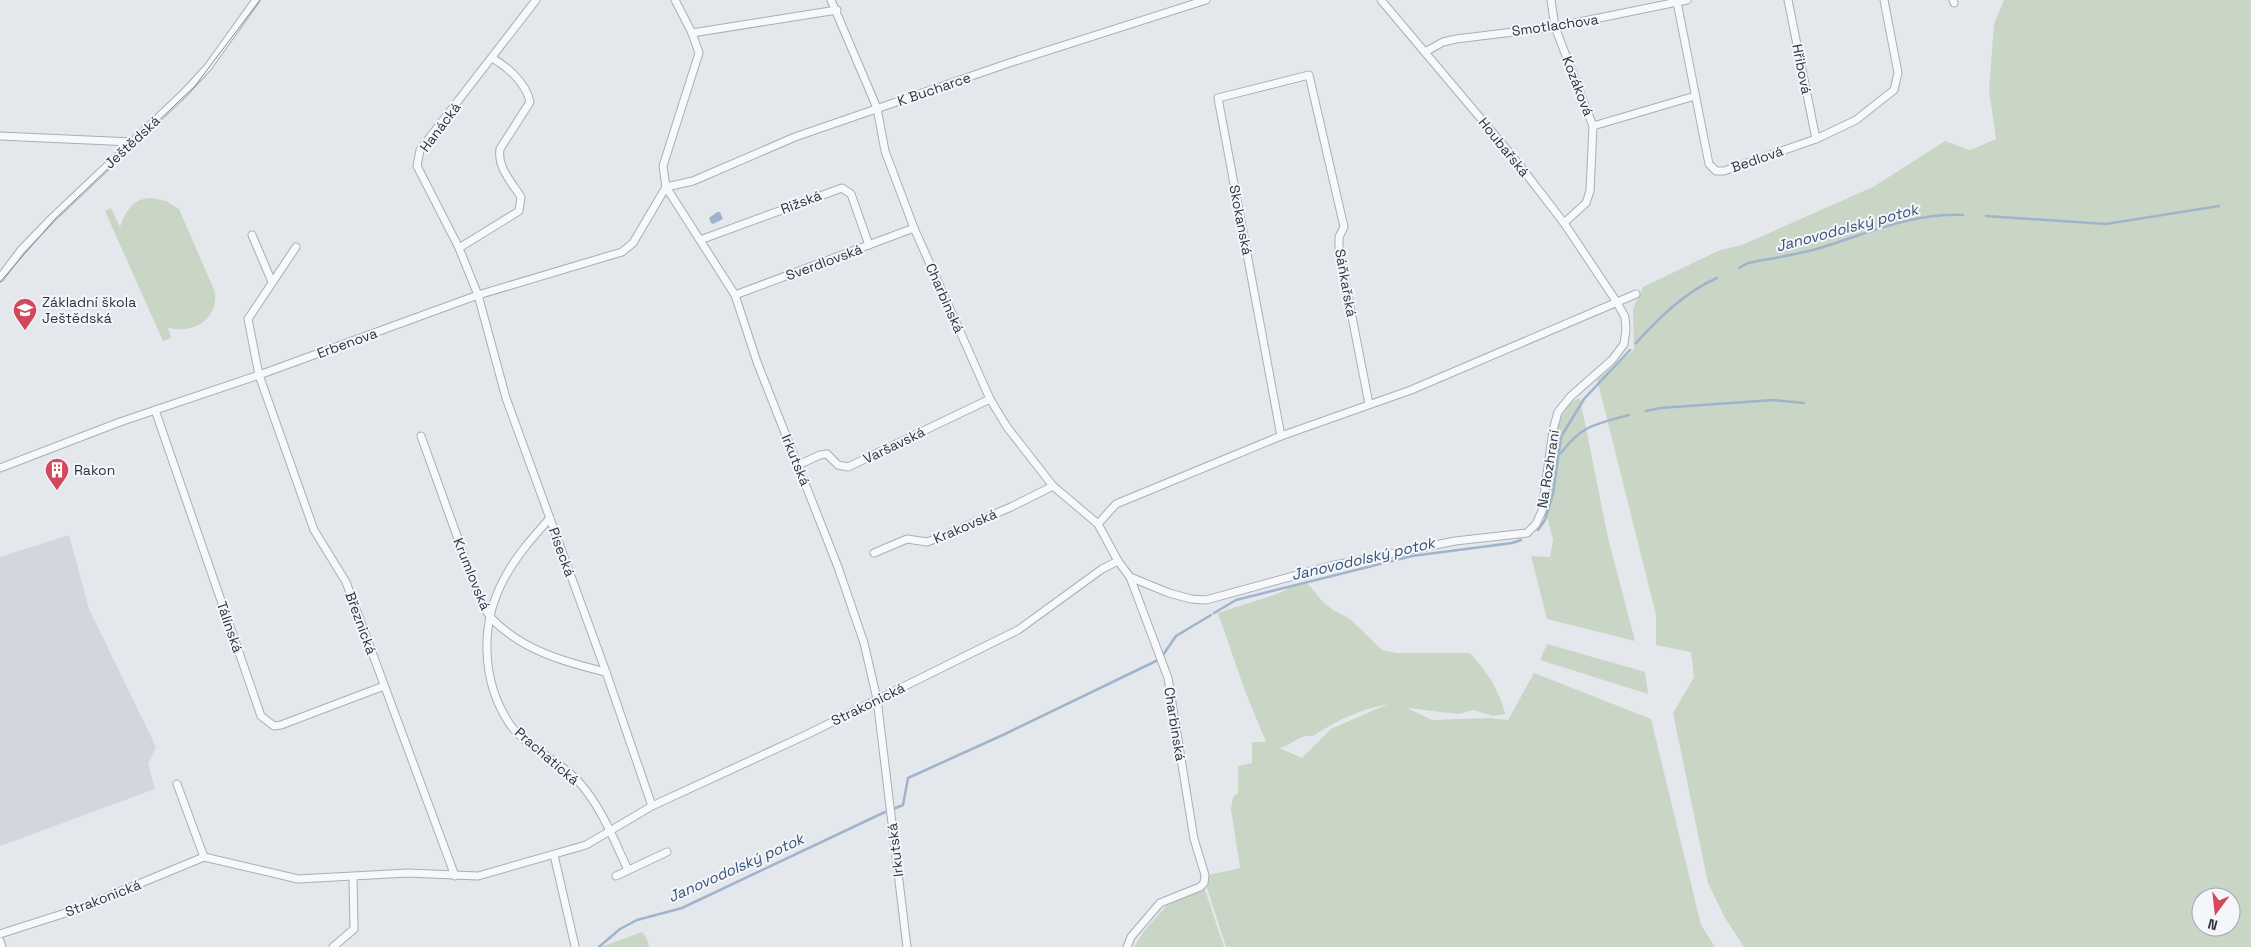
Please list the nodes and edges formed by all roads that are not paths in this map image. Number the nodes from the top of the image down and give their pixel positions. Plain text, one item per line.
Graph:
1 (256, 0) edge
2 (536, 0) edge
3 (675, 0) edge
4 (831, 0) edge
5 (1206, 0) edge
6 (1382, 0) edge
7 (1551, 0) edge
8 (1687, 0) edge
9 (1788, 0) edge
10 (1884, 0) edge
11 (1677, 2) junction
12 (837, 10) junction
13 (1556, 27) junction
14 (692, 33) junction
15 (1425, 52) junction
16 (492, 58) junction
17 (1310, 75) joint
18 (1695, 96) junction
19 (877, 108) junction
20 (1593, 126) junction
21 (0, 136) edge
22 (1816, 139) junction
23 (132, 142) junction
24 (666, 187) junction
25 (1564, 223) junction
26 (914, 228) junction
27 (252, 235) dead end
28 (700, 240) junction
29 (869, 245) junction
30 (296, 248) dead end
31 (459, 248) junction
32 (0, 278) edge
33 (272, 282) junction
34 (1636, 294) dead end
35 (478, 295) junction
36 (735, 295) junction
37 (1616, 301) junction
38 (259, 375) junction
39 (990, 399) junction
40 (1368, 404) junction
41 (156, 410) junction
42 (421, 436) dead end
43 (1281, 436) junction
44 (798, 466) junction
45 (0, 468) edge
46 (1052, 486) junction
47 (550, 518) junction
48 (1098, 524) junction
49 (874, 553) dead end
50 (1118, 561) junction
51 (1130, 577) junction
52 (490, 616) junction
53 (606, 672) junction
54 (384, 686) junction
55 (877, 699) junction
56 (177, 784) dead end
57 (652, 806) junction
58 (610, 831) junction
59 (667, 852) dead end
60 (554, 855) junction
61 (204, 857) junction
62 (628, 870) junction
63 (455, 876) junction
64 (616, 876) dead end
65 (353, 878) junction
66 (0, 934) edge
67 (0, 942) edge
68 (575, 946) dead end
69 (2, 947) edge
70 (333, 947) edge
71 (907, 947) edge
72 (1127, 947) edge

1 - 23 street, Ještědská
2 - 16 street, Hanácká
3 - 14 street, Irkutská
4 - 12 street, Charbinská
5 - 19 street, K Bucharce
6 - 15 street, Houbařská
7 - 13 street, Kozáková
8 - 11 street, Smotlachova
9 - 22 street, Hřibová
10 - 22 street
11 - 13 street, Smotlachova
11 - 18 street, Bedlová
12 - 14 street
12 - 19 street, Charbinská
13 - 15 street, Smotlachova
13 - 20 street, Kozáková
14 - 24 street, Irkutská
15 - 25 street, Houbařská
16 - 31 street, Hanácká
16 - 31 street
17 - 40 street, Sáňkařská
17 - 43 street, Skokanská
18 - 20 street
18 - 22 street, Bedlová
19 - 24 street, K Bucharce
19 - 26 street, Charbinská
20 - 25 street, Kozáková
21 - 23 street
23 - 32 street, Ještědská
24 - 28 street, Irkutská
24 - 35 street, Erbenova
25 - 37 street, Houbařská
26 - 29 street, Sverdlovská
26 - 39 street, Charbinská
27 - 33 street
28 - 29 street, Rižská
28 - 36 street, Irkutská
29 - 36 street, Sverdlovská
30 - 33 street, Březnická
31 - 35 street, Hanácká
33 - 38 street, Březnická
34 - 37 street
35 - 38 street, Erbenova
35 - 47 street, Písecká
36 - 44 street, Irkutská
37 - 40 street
37 - 51 street, Na Rozhraní
38 - 41 street, Erbenova
38 - 54 street, Březnická
39 - 44 street, Varšavská
39 - 46 street, Charbinská
40 - 43 street
41 - 45 street, Erbenova
41 - 54 street, Tálínská
42 - 52 street, Krumlovská
43 - 48 street
44 - 55 street, Irkutská
46 - 48 street, Charbinská
46 - 49 street, Krakovská
47 - 52 street, Prachatická
47 - 53 street, Písecká
48 - 50 street, Charbinská
50 - 51 street
50 - 55 street, Strakonická
51 - 72 street, Charbinská
52 - 53 street, Krumlovská
52 - 58 street, Prachatická
53 - 57 street, Písecká
54 - 63 street, Březnická
55 - 57 street, Strakonická
55 - 71 street, Irkutská
56 - 61 street
57 - 58 street, Strakonická
58 - 60 street, Strakonická
58 - 62 street
59 - 62 street
60 - 63 street, Strakonická
60 - 68 street
61 - 65 street, Strakonická
61 - 66 street, Strakonická
62 - 64 street
63 - 65 street, Strakonická
65 - 70 street
67 - 69 street

